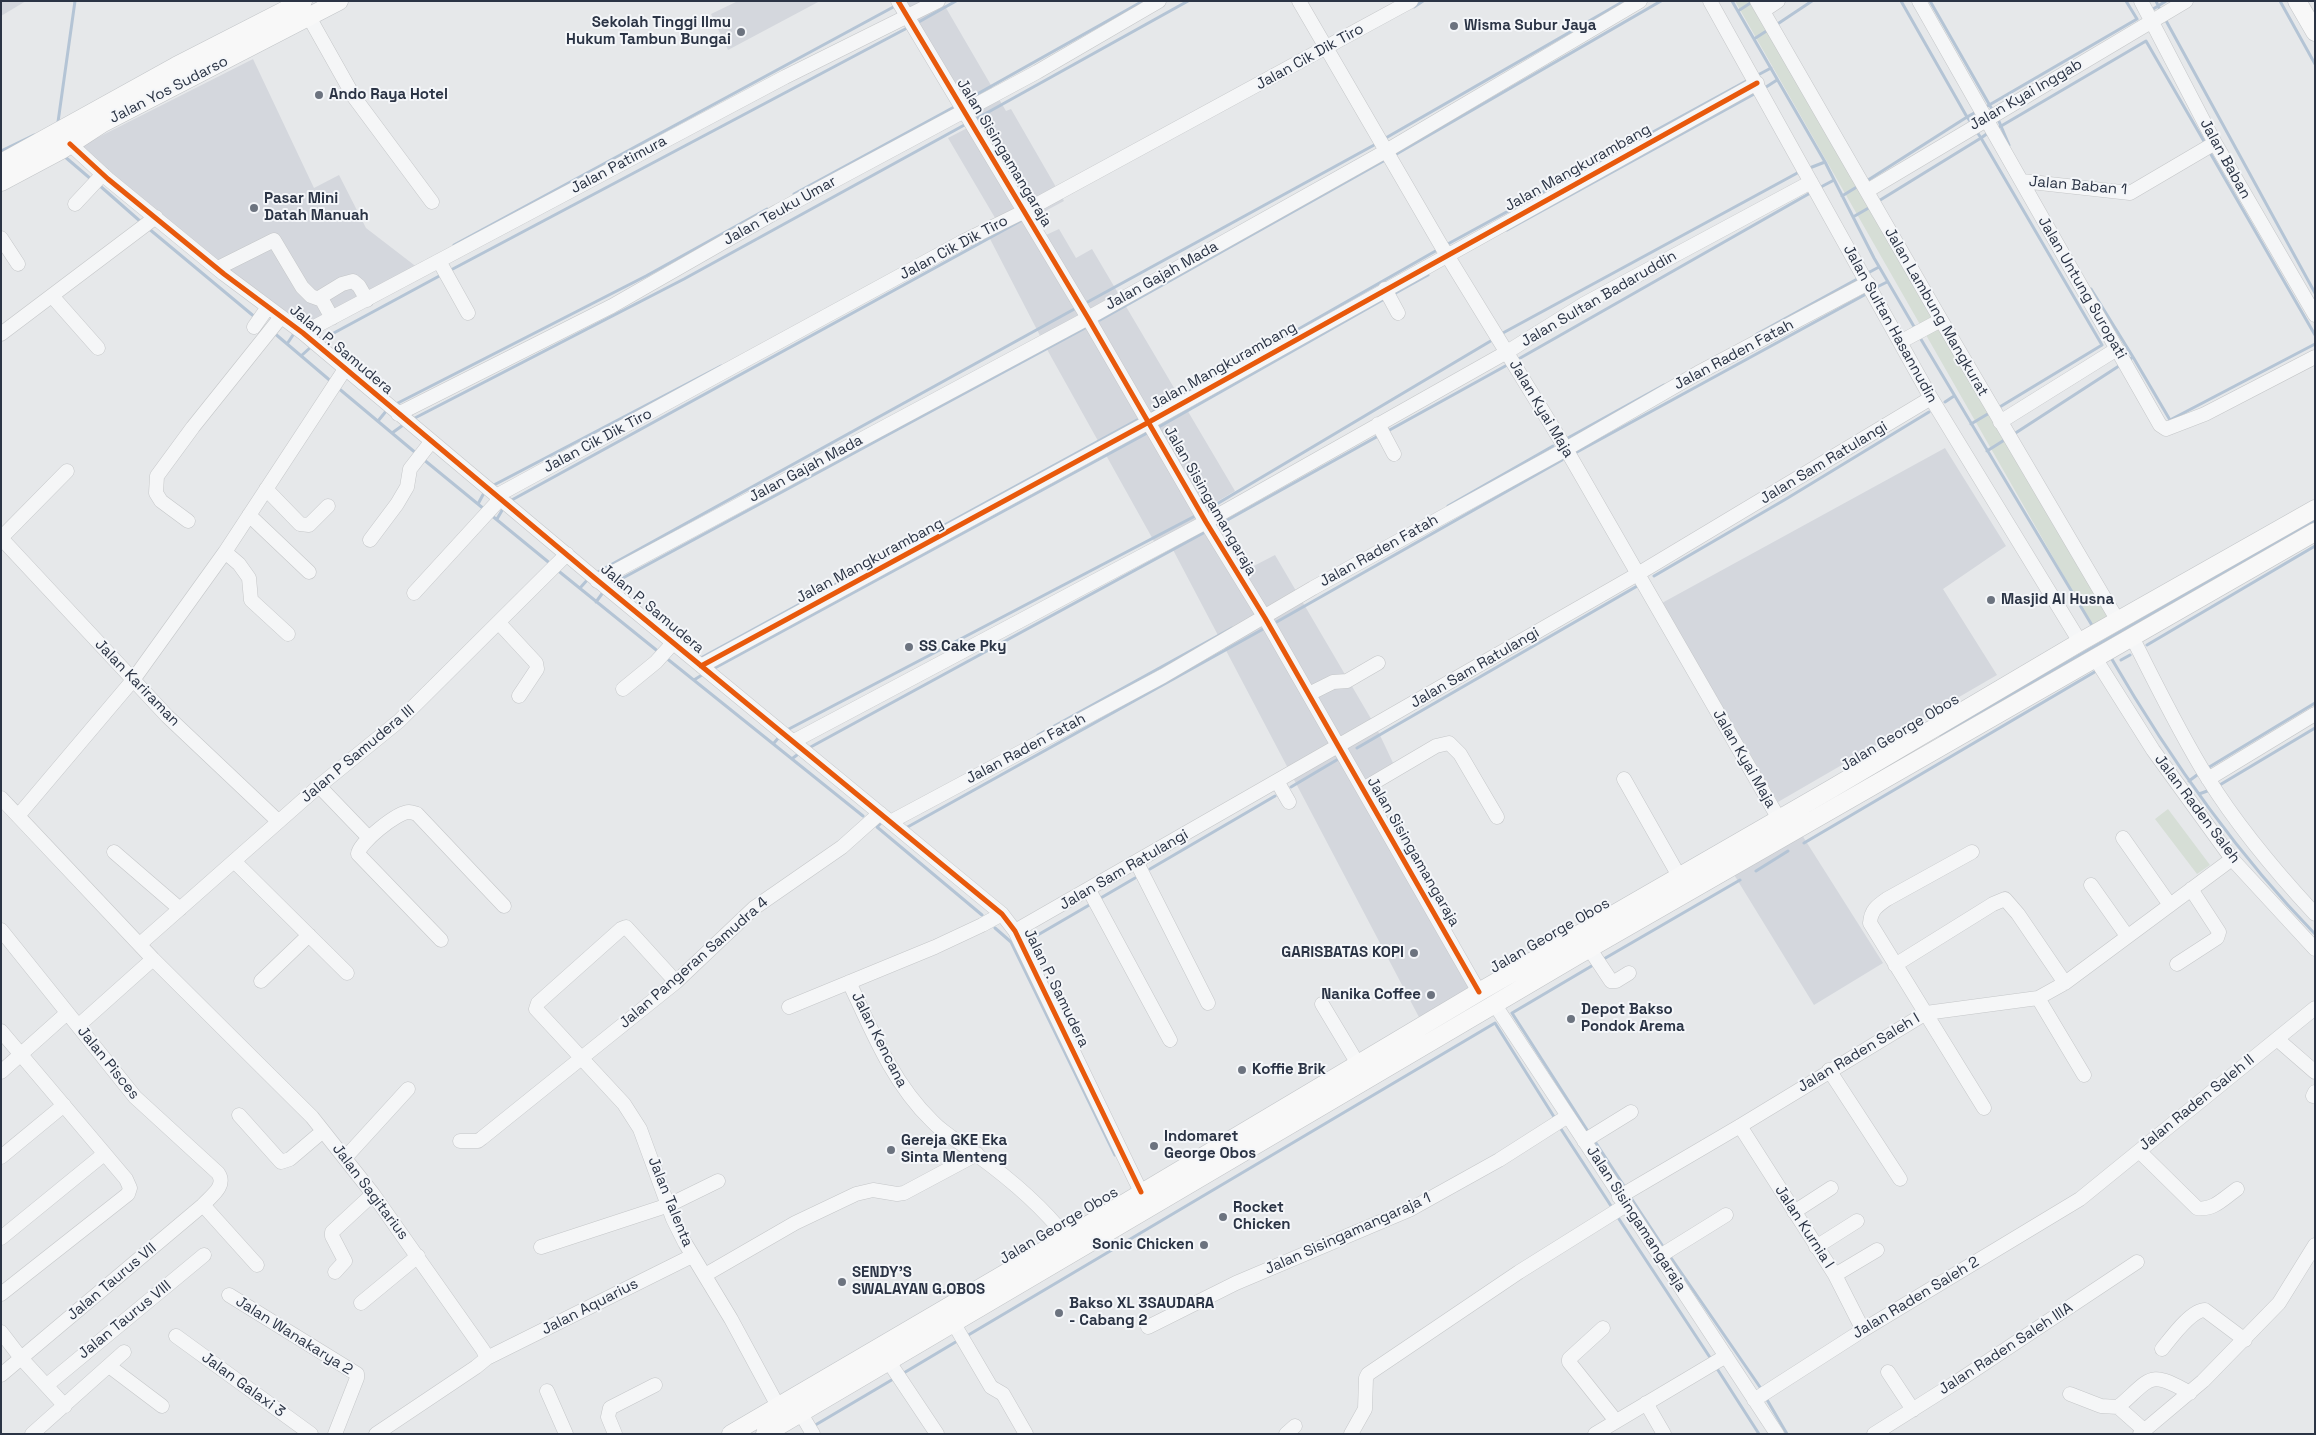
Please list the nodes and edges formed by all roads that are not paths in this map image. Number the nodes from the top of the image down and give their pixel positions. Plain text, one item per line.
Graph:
1 (339, 1) edge
2 (898, 1) edge
3 (938, 1) edge
4 (1159, 1) edge
5 (1299, 1) edge
6 (1411, 1) edge
7 (1640, 1) edge
8 (1710, 1) edge
9 (1778, 1) edge
10 (1919, 1) edge
11 (2141, 1) edge
12 (2186, 1) edge
13 (2297, 1) edge
14 (2311, 1) edge
15 (1760, 6) edge
16 (2315, 8) edge
17 (306, 9) edge
18 (908, 18) junction
19 (2152, 22) junction
20 (281, 23) junction
21 (2315, 32) edge
22 (1327, 48) junction
23 (1757, 84) junction
24 (963, 111) junction
25 (1986, 119) junction
26 (2215, 143) junction
27 (62, 149) junction
28 (1386, 151) junction
29 (1, 163) edge
30 (2022, 181) junction
31 (1, 182) edge
32 (1811, 182) junction
33 (95, 183) junction
34 (1867, 191) junction
35 (432, 202) dead end
36 (76, 204) dead end
37 (1025, 211) junction
38 (146, 225) junction
39 (2053, 237) joint
40 (1, 238) edge
41 (1447, 254) junction
42 (439, 261) junction
43 (18, 264) dead end
44 (218, 268) junction
45 (1868, 283) junction
46 (1385, 289) junction
47 (52, 296) junction
48 (319, 298) junction
49 (367, 300) junction
50 (468, 313) dead end
51 (1398, 313) dead end
52 (2315, 315) edge
53 (281, 317) junction
54 (332, 318) junction
55 (1088, 318) junction
56 (1936, 323) junction
57 (303, 333) junction
58 (1, 334) edge
59 (1900, 342) junction
60 (98, 348) dead end
61 (2116, 349) junction
62 (1507, 352) junction
63 (2315, 357) edge
64 (345, 369) junction
65 (1931, 398) junction
66 (398, 414) junction
67 (1149, 422) junction
68 (2000, 422) junction
69 (1378, 424) junction
70 (431, 442) junction
71 (1566, 449) junction
72 (1394, 454) dead end
73 (66, 471) dead end
74 (266, 489) junction
75 (498, 498) junction
76 (328, 506) dead end
77 (2315, 509) edge
78 (249, 515) junction
79 (188, 521) dead end
80 (1206, 522) junction
81 (2315, 532) edge
82 (1, 538) edge
83 (370, 540) dead end
84 (225, 552) junction
85 (567, 554) junction
86 (2230, 557) junction
87 (310, 572) dead end
88 (2242, 573) junction
89 (1636, 575) junction
90 (598, 580) junction
91 (414, 593) dead end
92 (1265, 618) junction
93 (2118, 621) junction
94 (499, 623) junction
95 (288, 634) dead end
96 (2132, 637) junction
97 (2080, 642) junction
98 (673, 643) junction
99 (1378, 663) dead end
100 (2099, 665) junction
101 (701, 666) junction
102 (133, 680) junction
103 (623, 689) dead end
104 (1309, 694) junction
105 (519, 696) dead end
106 (1962, 710) junction
107 (2315, 714) edge
108 (1972, 727) junction
109 (794, 741) junction
110 (1339, 746) junction
111 (2208, 778) junction
112 (1624, 779) dead end
113 (1277, 781) junction
114 (319, 786) junction
115 (1363, 789) junction
116 (1, 798) edge
117 (1289, 802) dead end
118 (880, 813) junction
119 (18, 816) junction
120 (1497, 817) dead end
121 (1779, 819) junction
122 (278, 821) junction
123 (892, 821) junction
124 (369, 838) junction
125 (2123, 838) dead end
126 (114, 852) dead end
127 (1972, 852) dead end
128 (2232, 859) junction
129 (234, 861) junction
130 (1137, 863) junction
131 (1679, 876) junction
132 (2091, 886) dead end
133 (2191, 889) junction
134 (1095, 901) junction
135 (2170, 905) junction
136 (504, 906) dead end
137 (180, 908) junction
138 (1002, 914) junction
139 (2315, 914) edge
140 (1, 930) edge
141 (1015, 931) junction
142 (309, 935) junction
143 (2128, 936) junction
144 (441, 940) dead end
145 (140, 944) junction
146 (1578, 948) junction
147 (2315, 949) edge
148 (154, 959) junction
149 (2177, 964) dead end
150 (1896, 965) junction
151 (347, 973) dead end
152 (1629, 974) dead end
153 (261, 981) dead end
154 (676, 982) junction
155 (850, 982) junction
156 (2065, 983) junction
157 (1479, 992) junction
158 (2038, 998) junction
159 (1208, 1003) dead end
160 (1322, 1004) dead end
161 (1495, 1005) junction
162 (789, 1007) dead end
163 (2315, 1008) edge
164 (67, 1013) junction
165 (1926, 1013) junction
166 (78, 1026) junction
167 (1, 1031) edge
168 (2277, 1039) junction
169 (1170, 1040) dead end
170 (20, 1056) junction
171 (582, 1058) junction
172 (1358, 1064) junction
173 (1829, 1070) junction
174 (1, 1072) edge
175 (2315, 1072) edge
176 (2084, 1075) dead end
177 (408, 1090) dead end
178 (64, 1105) junction
179 (1984, 1108) dead end
180 (1295, 1112) junction
181 (1631, 1112) dead end
182 (239, 1115) dead end
183 (1568, 1116) junction
184 (1740, 1126) junction
185 (323, 1131) junction
186 (460, 1141) dead end
187 (1584, 1141) junction
188 (2138, 1151) junction
189 (104, 1154) junction
190 (977, 1154) junction
191 (1, 1157) edge
192 (345, 1158) junction
193 (1900, 1179) dead end
194 (718, 1181) dead end
195 (221, 1186) joint
196 (1831, 1188) dead end
197 (2237, 1189) dead end
198 (1141, 1192) junction
199 (373, 1194) junction
200 (2080, 1200) joint
201 (1622, 1201) junction
202 (203, 1205) junction
203 (669, 1205) junction
204 (1794, 1212) junction
205 (1726, 1215) dead end
206 (1856, 1221) dead end
207 (1066, 1237) junction
208 (1, 1238) edge
209 (2315, 1244) edge
210 (541, 1247) dead end
211 (1816, 1247) junction
212 (1877, 1250) dead end
213 (204, 1255) dead end
214 (418, 1256) junction
215 (692, 1256) junction
216 (1660, 1256) junction
217 (2137, 1262) dead end
218 (257, 1266) dead end
219 (335, 1272) dead end
220 (704, 1275) junction
221 (1835, 1275) junction
222 (1, 1294) edge
223 (229, 1296) dead end
224 (361, 1304) dead end
225 (954, 1324) junction
226 (1148, 1327) dead end
227 (1603, 1328) dead end
228 (1863, 1330) junction
229 (1, 1332) edge
230 (176, 1336) dead end
231 (2245, 1340) junction
232 (2162, 1349) dead end
233 (124, 1352) dead end
234 (1726, 1356) junction
235 (21, 1358) junction
236 (487, 1358) junction
237 (889, 1362) junction
238 (109, 1366) junction
239 (1888, 1372) dead end
240 (1, 1375) edge
241 (47, 1385) junction
242 (655, 1385) dead end
243 (547, 1391) dead end
244 (2190, 1393) junction
245 (2070, 1394) dead end
246 (1754, 1400) junction
247 (1646, 1403) junction
248 (65, 1406) junction
249 (162, 1406) dead end
250 (778, 1406) junction
251 (2118, 1407) junction
252 (1913, 1410) junction
253 (800, 1412) junction
254 (1616, 1421) junction
255 (2142, 1432) edge
256 (32, 1434) edge
257 (311, 1434) edge
258 (335, 1434) edge
259 (376, 1434) edge
260 (566, 1434) edge
261 (615, 1434) edge
262 (730, 1434) edge
263 (765, 1434) edge
264 (813, 1434) edge
265 (937, 1434) edge
266 (1026, 1434) edge
267 (1352, 1434) edge
268 (1595, 1434) edge
269 (1664, 1434) edge
270 (1776, 1434) edge
271 (1874, 1434) edge

1 - 17 main road, Jalan Yos Sudarso
2 - 18 street, Jalan Sisingamangaraja
3 - 18 street, Jalan Patimura
4 - 24 street, Jalan Teuku Umar
5 - 22 street, Jalan Kyai Maja
6 - 22 street, Jalan Cik Dik Tiro
7 - 28 street, Jalan Gajah Mada
8 - 23 street, Jalan Sultan Hasannudin
9 - 15 street
10 - 25 street
11 - 19 street, Jalan Baban
12 - 19 street, Jalan Kyai Inggab
13 - 21 main road
14 - 16 main road
15 - 34 street, Jalan Lambung Mangkurat
17 - 20 main road, Jalan Yos Sudarso
17 - 35 street
18 - 24 street, Jalan Sisingamangaraja
18 - 42 street, Jalan Patimura
19 - 25 street, Jalan Kyai Inggab
19 - 26 street, Jalan Baban
20 - 27 main road, Jalan Yos Sudarso
20 - 29 main road, Jalan Yos Sudarso
22 - 28 street, Jalan Kyai Maja
22 - 37 street, Jalan Cik Dik Tiro
23 - 32 street, Jalan Sultan Hasannudin
23 - 41 street, Jalan Mangkurambang
24 - 37 street, Jalan Sisingamangaraja
24 - 66 street, Jalan Teuku Umar
25 - 30 street
25 - 34 street, Jalan Kyai Inggab
26 - 30 street, Jalan Baban 1
26 - 52 street, Jalan Baban
27 - 31 main road, Jalan Yos Sudarso
27 - 33 street, Jalan P. Samudera
28 - 41 street, Jalan Kyai Maja
28 - 55 street, Jalan Gajah Mada
30 - 39 street, Jalan Baban 1
32 - 45 street, Jalan Sultan Hasannudin
32 - 62 street, Jalan Sultan Badaruddin
33 - 36 street
33 - 38 street, Jalan P. Samudera
34 - 56 street, Jalan Lambung Mangkurat
37 - 55 street, Jalan Sisingamangaraja
37 - 75 street, Jalan Cik Dik Tiro
38 - 44 street, Jalan P. Samudera
38 - 47 street
39 - 61 street, Jalan Untung Suropati
40 - 43 street
41 - 46 street, Jalan Mangkurambang
41 - 62 street, Jalan Kyai Maja
42 - 49 street, Jalan Patimura
42 - 50 street
44 - 48 street
44 - 53 street, Jalan P. Samudera
45 - 59 street, Jalan Sultan Hasannudin
45 - 71 street, Jalan Raden Fatah
46 - 51 street
46 - 67 street, Jalan Mangkurambang
47 - 58 street
47 - 60 street
48 - 49 street
48 - 54 street
49 - 54 street, Jalan Patimura
53 - 57 street, Jalan P. Samudera
53 - 79 street
54 - 57 street, Jalan Patimura
55 - 67 street, Jalan Sisingamangaraja
55 - 90 street, Jalan Gajah Mada
56 - 59 street
56 - 68 street, Jalan Lambung Mangkurat
57 - 64 street, Jalan P. Samudera
59 - 65 street, Jalan Sultan Hasannudin
61 - 63 street, Jalan Untung Suropati
61 - 68 street
62 - 69 street, Jalan Sultan Badaruddin
62 - 71 street, Jalan Kyai Maja
64 - 66 street, Jalan P. Samudera
64 - 74 street
65 - 89 street, Jalan Sam Ratulangi
65 - 97 street, Jalan Sultan Hasannudin
66 - 70 street, Jalan P. Samudera
67 - 80 street, Jalan Sisingamangaraja
67 - 101 street, Jalan Mangkurambang
68 - 93 street, Jalan Lambung Mangkurat
69 - 72 street
69 - 80 street, Jalan Sultan Badaruddin
70 - 75 street, Jalan P. Samudera
70 - 83 street
71 - 89 street, Jalan Kyai Maja
71 - 92 street, Jalan Raden Fatah
73 - 82 street
74 - 76 street
74 - 78 street
75 - 85 street, Jalan P. Samudera
75 - 91 street, Jalan Cik Dik Tiro
77 - 86 main road, Jalan George Obos
78 - 84 street
78 - 87 street
80 - 92 street, Jalan Sisingamangaraja
80 - 109 street, Jalan Sultan Badaruddin
81 - 88 main road
82 - 102 street, Jalan Kariraman
84 - 95 street
84 - 102 street
85 - 90 street, Jalan P. Samudera
85 - 94 street, Jalan P Samudera III
86 - 88 main road
86 - 93 main road, Jalan George Obos
88 - 96 main road
89 - 110 street, Jalan Sam Ratulangi
89 - 121 street, Jalan Kyai Maja
90 - 98 street, Jalan P. Samudera
92 - 104 street, Jalan Sisingamangaraja
92 - 123 street, Jalan Raden Fatah
93 - 97 main road, Jalan George Obos
94 - 105 street
94 - 114 street, Jalan P Samudera III
96 - 100 main road, Jalan George Obos
96 - 111 street
97 - 106 main road, Jalan George Obos
98 - 101 street, Jalan P. Samudera
98 - 103 street
99 - 104 street
100 - 108 main road, Jalan George Obos
100 - 128 street, Jalan Raden Saleh
101 - 109 street, Jalan P. Samudera
102 - 119 street
102 - 122 street, Jalan Kariraman
104 - 110 street, Jalan Sisingamangaraja
106 - 108 main road
106 - 121 main road, Jalan George Obos
107 - 111 street
108 - 146 main road, Jalan George Obos
109 - 118 street, Jalan P. Samudera
110 - 113 street, Jalan Sam Ratulangi
110 - 115 street, Jalan Sisingamangaraja
111 - 139 street
112 - 131 street
113 - 117 street
113 - 130 street, Jalan Sam Ratulangi
114 - 122 street, Jalan P Samudera III
114 - 124 street
115 - 120 street
115 - 157 street, Jalan Sisingamangaraja
116 - 119 street, Jalan Sagitarius
118 - 123 street, Jalan P. Samudera
118 - 154 street, Jalan Pangeran Samudra 4
119 - 145 street, Jalan Sagitarius
121 - 131 main road, Jalan George Obos
122 - 129 street, Jalan P Samudera III
123 - 138 street, Jalan P. Samudera
124 - 136 street
124 - 144 street
125 - 135 street
126 - 137 street
127 - 150 street
128 - 133 street, Jalan Raden Saleh I
128 - 147 street, Jalan Raden Saleh
129 - 137 street, Jalan P Samudera III
129 - 142 street
130 - 134 street, Jalan Sam Ratulangi
130 - 159 street
131 - 146 main road, Jalan George Obos
132 - 143 street
133 - 135 street, Jalan Raden Saleh I
133 - 149 street
134 - 141 street, Jalan Sam Ratulangi
134 - 169 street
135 - 143 street, Jalan Raden Saleh I
137 - 145 street, Jalan P Samudera III
138 - 141 street, Jalan P. Samudera
138 - 155 street
140 - 164 street, Jalan Pisces
141 - 198 street, Jalan P. Samudera
142 - 151 street
142 - 153 street
143 - 156 street, Jalan Raden Saleh I
145 - 148 street, Jalan Sagitarius
146 - 152 street
146 - 157 main road, Jalan George Obos
146 - 161 main road, Jalan George Obos
148 - 166 street
148 - 185 street, Jalan Sagitarius
150 - 156 street
150 - 165 street
154 - 171 street, Jalan Pangeran Samudra 4
154 - 171 street, Jalan Talenta
155 - 162 street
155 - 190 street, Jalan Kencana
156 - 158 street, Jalan Raden Saleh I
157 - 172 main road, Jalan George Obos
158 - 165 street, Jalan Raden Saleh I
158 - 176 street
160 - 172 street
161 - 180 main road, Jalan George Obos
161 - 183 street, Jalan Sisingamangaraja
163 - 168 street, Jalan Raden Saleh II
164 - 166 street, Jalan Pisces
164 - 170 street
165 - 173 street, Jalan Raden Saleh I
165 - 179 street
166 - 195 street, Jalan Pisces
167 - 170 street
168 - 175 street
168 - 188 street, Jalan Raden Saleh II
170 - 174 street
170 - 178 street
171 - 186 street, Jalan Pangeran Samudra 4
171 - 203 street, Jalan Talenta
172 - 180 main road, Jalan George Obos
173 - 184 street, Jalan Raden Saleh I
173 - 193 street
177 - 192 street
178 - 189 street
178 - 191 street
180 - 198 main road, Jalan George Obos
180 - 225 main road, Jalan George Obos
181 - 187 street
182 - 185 street
183 - 187 street, Jalan Sisingamangaraja
183 - 226 street, Jalan Sisingamangaraja 1
184 - 201 street, Jalan Raden Saleh I
184 - 204 street, Jalan Kurnia I
185 - 192 street, Jalan Sagitarius
187 - 201 street, Jalan Sisingamangaraja
188 - 197 street
188 - 200 street, Jalan Raden Saleh II
189 - 208 street
189 - 222 street
190 - 207 street, Jalan Kencana
190 - 220 street
192 - 199 street, Jalan Sagitarius
194 - 203 street
195 - 202 street, Jalan Taurus VII
196 - 204 street
198 - 207 main road, Jalan George Obos
199 - 214 street, Jalan Sagitarius
199 - 219 street
200 - 228 street, Jalan Raden Saleh 2
201 - 216 street, Jalan Sisingamangaraja
201 - 267 street
202 - 218 street
202 - 235 street, Jalan Taurus VII
203 - 210 street
203 - 215 street, Jalan Talenta
204 - 211 street, Jalan Kurnia I
205 - 216 street
206 - 211 street
207 - 250 main road, Jalan George Obos
209 - 231 street
211 - 221 street, Jalan Kurnia I
212 - 221 street
213 - 241 street, Jalan Taurus VIII
214 - 224 street
214 - 236 street, Jalan Sagitarius
215 - 220 street, Jalan Talenta
215 - 236 street, Jalan Aquarius
216 - 234 street, Jalan Sisingamangaraja
217 - 252 street, Jalan Raden Saleh IIIA
220 - 250 street, Jalan Talenta
221 - 228 street, Jalan Kurnia I
223 - 258 street, Jalan Wanakarya 2
225 - 237 main road, Jalan George Obos
225 - 266 street
227 - 254 street
228 - 246 street, Jalan Raden Saleh 2
229 - 235 street
230 - 257 street, Jalan Galaxi 3
231 - 232 street
231 - 244 street
233 - 238 street
234 - 246 street, Jalan Sisingamangaraja
234 - 247 street
235 - 240 street, Jalan Taurus VII
235 - 241 street
236 - 259 street
237 - 253 main road, Jalan George Obos
237 - 265 street
238 - 248 street
238 - 249 street
239 - 252 street
241 - 248 street
242 - 261 street
243 - 260 street
244 - 251 street
244 - 255 street
245 - 251 street
246 - 270 street, Jalan Sisingamangaraja
247 - 254 street
247 - 269 street
248 - 256 street
250 - 262 main road, Jalan George Obos
251 - 255 street
252 - 271 street, Jalan Raden Saleh IIIA
253 - 263 main road, Jalan George Obos
253 - 264 street
254 - 268 street

